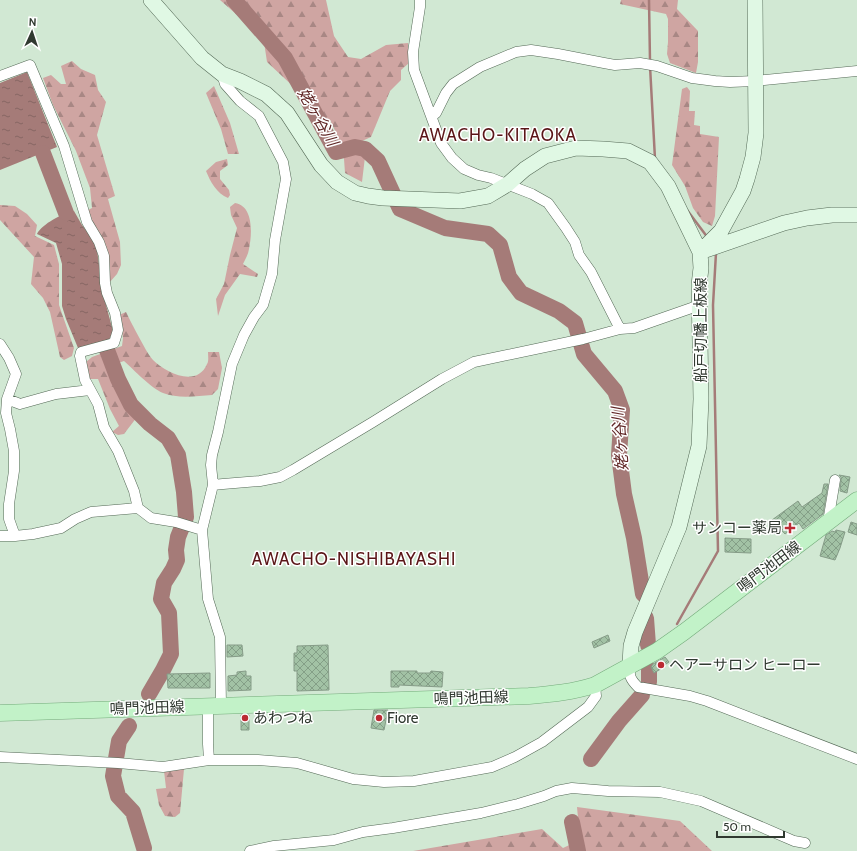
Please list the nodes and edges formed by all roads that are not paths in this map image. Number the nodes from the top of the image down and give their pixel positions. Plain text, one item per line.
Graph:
1 (151, 0) edge
2 (420, 0) edge
3 (755, 0) edge
4 (857, 71) edge
5 (222, 74) junction
6 (0, 76) edge
7 (755, 81) junction
8 (432, 116) junction
9 (508, 184) junction
10 (857, 215) edge
11 (700, 252) junction
12 (700, 305) junction
13 (620, 329) junction
14 (0, 344) edge
15 (90, 390) junction
16 (7, 399) junction
17 (835, 480) dead end
18 (213, 486) junction
19 (857, 500) edge
20 (138, 508) junction
21 (828, 522) junction
22 (202, 530) junction
23 (0, 536) edge
24 (15, 536) junction
25 (630, 665) junction
26 (595, 685) junction
27 (214, 706) junction
28 (0, 713) edge
29 (0, 757) edge
30 (857, 759) edge
31 (209, 760) junction
32 (805, 843) dead end
33 (250, 851) edge

1 - 5 street
2 - 8 street
3 - 7 street
4 - 7 street
5 - 9 street
5 - 18 street
6 - 15 street
7 - 8 street
7 - 11 street
8 - 9 street
9 - 11 street
9 - 13 street
10 - 11 street
11 - 12 street, 船戸切幡上板線
12 - 13 street
12 - 25 street, 船戸切幡上板線
13 - 18 street
14 - 16 street
15 - 16 street
15 - 20 street
16 - 24 street
17 - 21 street
18 - 22 street
19 - 21 main road, 鳴門池田線
20 - 22 street
20 - 24 street
21 - 25 main road, 鳴門池田線
22 - 27 street
23 - 24 street
25 - 26 main road, 鳴門池田線
25 - 30 street
26 - 27 main road, 鳴門池田線
26 - 31 street
27 - 28 main road, 鳴門池田線
27 - 31 street
29 - 31 street
32 - 33 street

